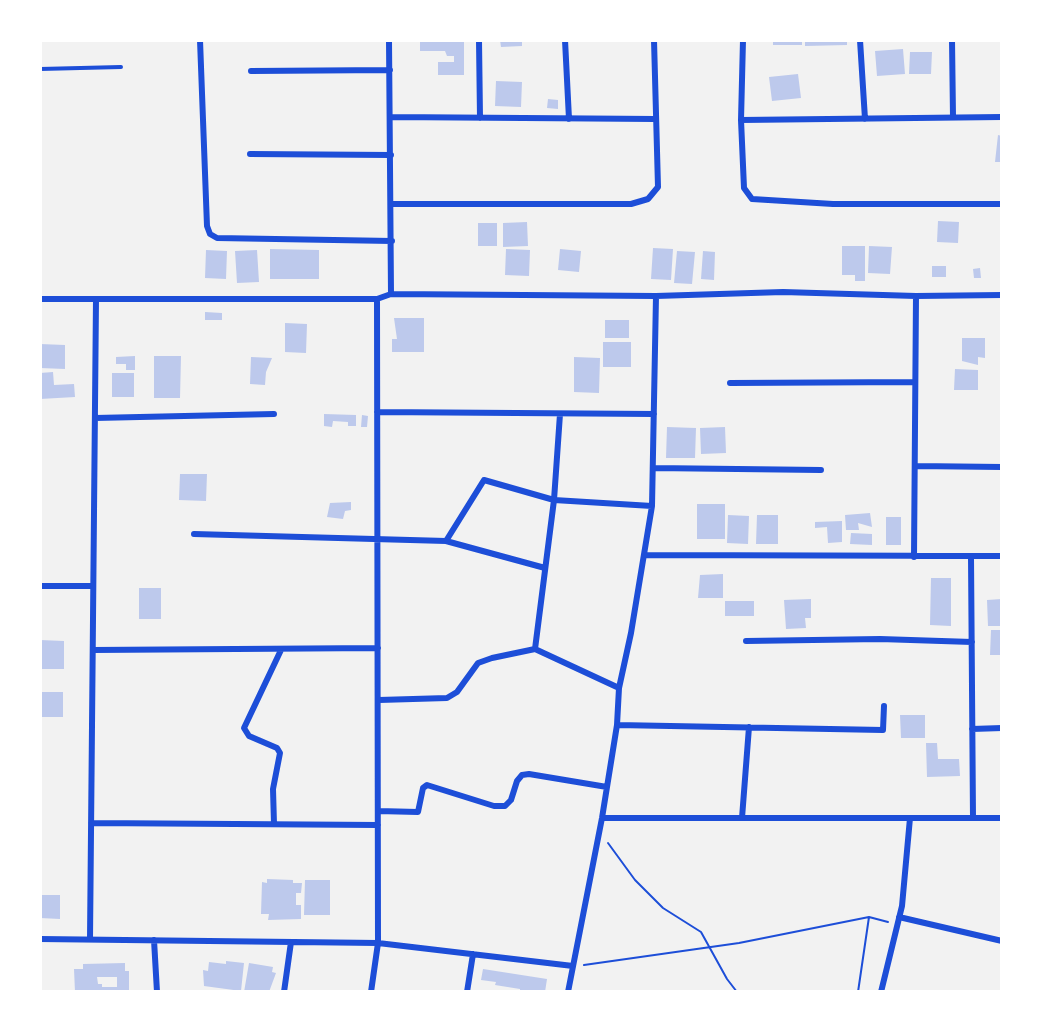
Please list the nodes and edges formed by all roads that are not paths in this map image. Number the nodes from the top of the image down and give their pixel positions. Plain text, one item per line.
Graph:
1 (200, 40) edge
2 (389, 40) edge
3 (479, 40) edge
4 (565, 40) edge
5 (654, 40) edge
6 (743, 40) edge
7 (860, 40) edge
8 (951, 40) edge
9 (121, 67) dead end
10 (40, 69) edge
11 (390, 70) junction
12 (251, 71) dead end
13 (391, 117) junction
14 (953, 117) junction
15 (1002, 117) edge
16 (480, 118) junction
17 (569, 119) junction
18 (655, 119) junction
19 (865, 119) junction
20 (741, 120) junction
21 (250, 153) dead end
22 (391, 155) junction
23 (392, 204) junction
24 (1002, 204) edge
25 (392, 241) junction
26 (391, 294) junction
27 (1002, 295) edge
28 (656, 296) junction
29 (916, 296) junction
30 (40, 299) edge
31 (96, 299) junction
32 (377, 299) junction
33 (915, 382) junction
34 (730, 383) dead end
35 (377, 412) junction
36 (274, 414) dead end
37 (560, 414) junction
38 (654, 414) junction
39 (95, 418) junction
40 (915, 466) junction
41 (1002, 466) edge
42 (653, 468) junction
43 (821, 470) dead end
44 (554, 500) junction
45 (652, 506) junction
46 (194, 534) dead end
47 (378, 539) junction
48 (446, 541) junction
49 (644, 555) junction
50 (1002, 556) edge
51 (914, 557) junction
52 (971, 557) junction
53 (545, 568) junction
54 (40, 586) edge
55 (93, 586) junction
56 (746, 641) dead end
57 (972, 642) junction
58 (378, 648) junction
59 (93, 650) junction
60 (281, 650) junction
61 (535, 650) junction
62 (619, 688) junction
63 (379, 700) junction
64 (884, 706) dead end
65 (617, 725) junction
66 (749, 727) junction
67 (1002, 728) edge
68 (972, 729) junction
69 (607, 787) junction
70 (378, 811) junction
71 (602, 818) junction
72 (742, 818) junction
73 (910, 818) junction
74 (973, 818) junction
75 (1002, 818) edge
76 (91, 823) junction
77 (274, 824) junction
78 (378, 825) junction
79 (899, 917) junction
80 (40, 939) edge
81 (90, 939) junction
82 (154, 940) junction
83 (1002, 941) edge
84 (291, 942) junction
85 (378, 944) junction
86 (472, 954) junction
87 (573, 966) junction
88 (157, 992) edge
89 (284, 992) edge
90 (371, 992) edge
91 (466, 992) edge
92 (568, 992) edge
93 (881, 992) edge

1 - 25 street
2 - 11 street
3 - 16 street
4 - 17 street
5 - 18 street
6 - 20 street
7 - 19 street
8 - 14 street
9 - 10 lane
11 - 12 street
11 - 13 street
13 - 16 street
13 - 22 street
14 - 15 street
14 - 19 street
16 - 17 street
17 - 18 street
18 - 23 street
19 - 20 street
20 - 24 street
21 - 22 street
22 - 23 street
23 - 25 street
25 - 26 street
26 - 28 street
26 - 32 street
27 - 29 street
28 - 29 street
28 - 38 street
29 - 33 street
30 - 31 street
31 - 32 street
31 - 39 street
32 - 35 street
33 - 34 street
33 - 40 street
35 - 37 street
35 - 47 street
36 - 39 street
37 - 38 street
37 - 44 street
38 - 42 street
39 - 55 street
40 - 41 street
40 - 51 street
42 - 43 street
42 - 45 street
44 - 45 street
44 - 48 street
44 - 53 street
45 - 49 street
46 - 47 street
47 - 48 street
47 - 58 street
48 - 53 street
49 - 51 street
49 - 62 street
50 - 52 street
51 - 52 street
52 - 57 street
53 - 61 street
54 - 55 street
55 - 59 street
56 - 57 street
57 - 68 street
58 - 60 street
58 - 63 street
59 - 60 street
59 - 76 street
60 - 77 street
61 - 62 street
61 - 63 street
62 - 65 street
63 - 70 street
64 - 66 street
65 - 66 street
65 - 69 street
66 - 72 street
67 - 68 street
68 - 74 street
69 - 70 street
69 - 71 street
70 - 78 street
71 - 72 street
71 - 87 street
72 - 73 street
73 - 74 street
73 - 79 street
74 - 75 street
76 - 77 street
76 - 81 street
77 - 78 street
78 - 85 street
79 - 83 street
79 - 93 street
80 - 81 street
81 - 82 street
82 - 84 street
82 - 88 street
84 - 85 street
84 - 89 street
85 - 86 street
85 - 90 street
86 - 87 street
86 - 91 street
87 - 92 street

